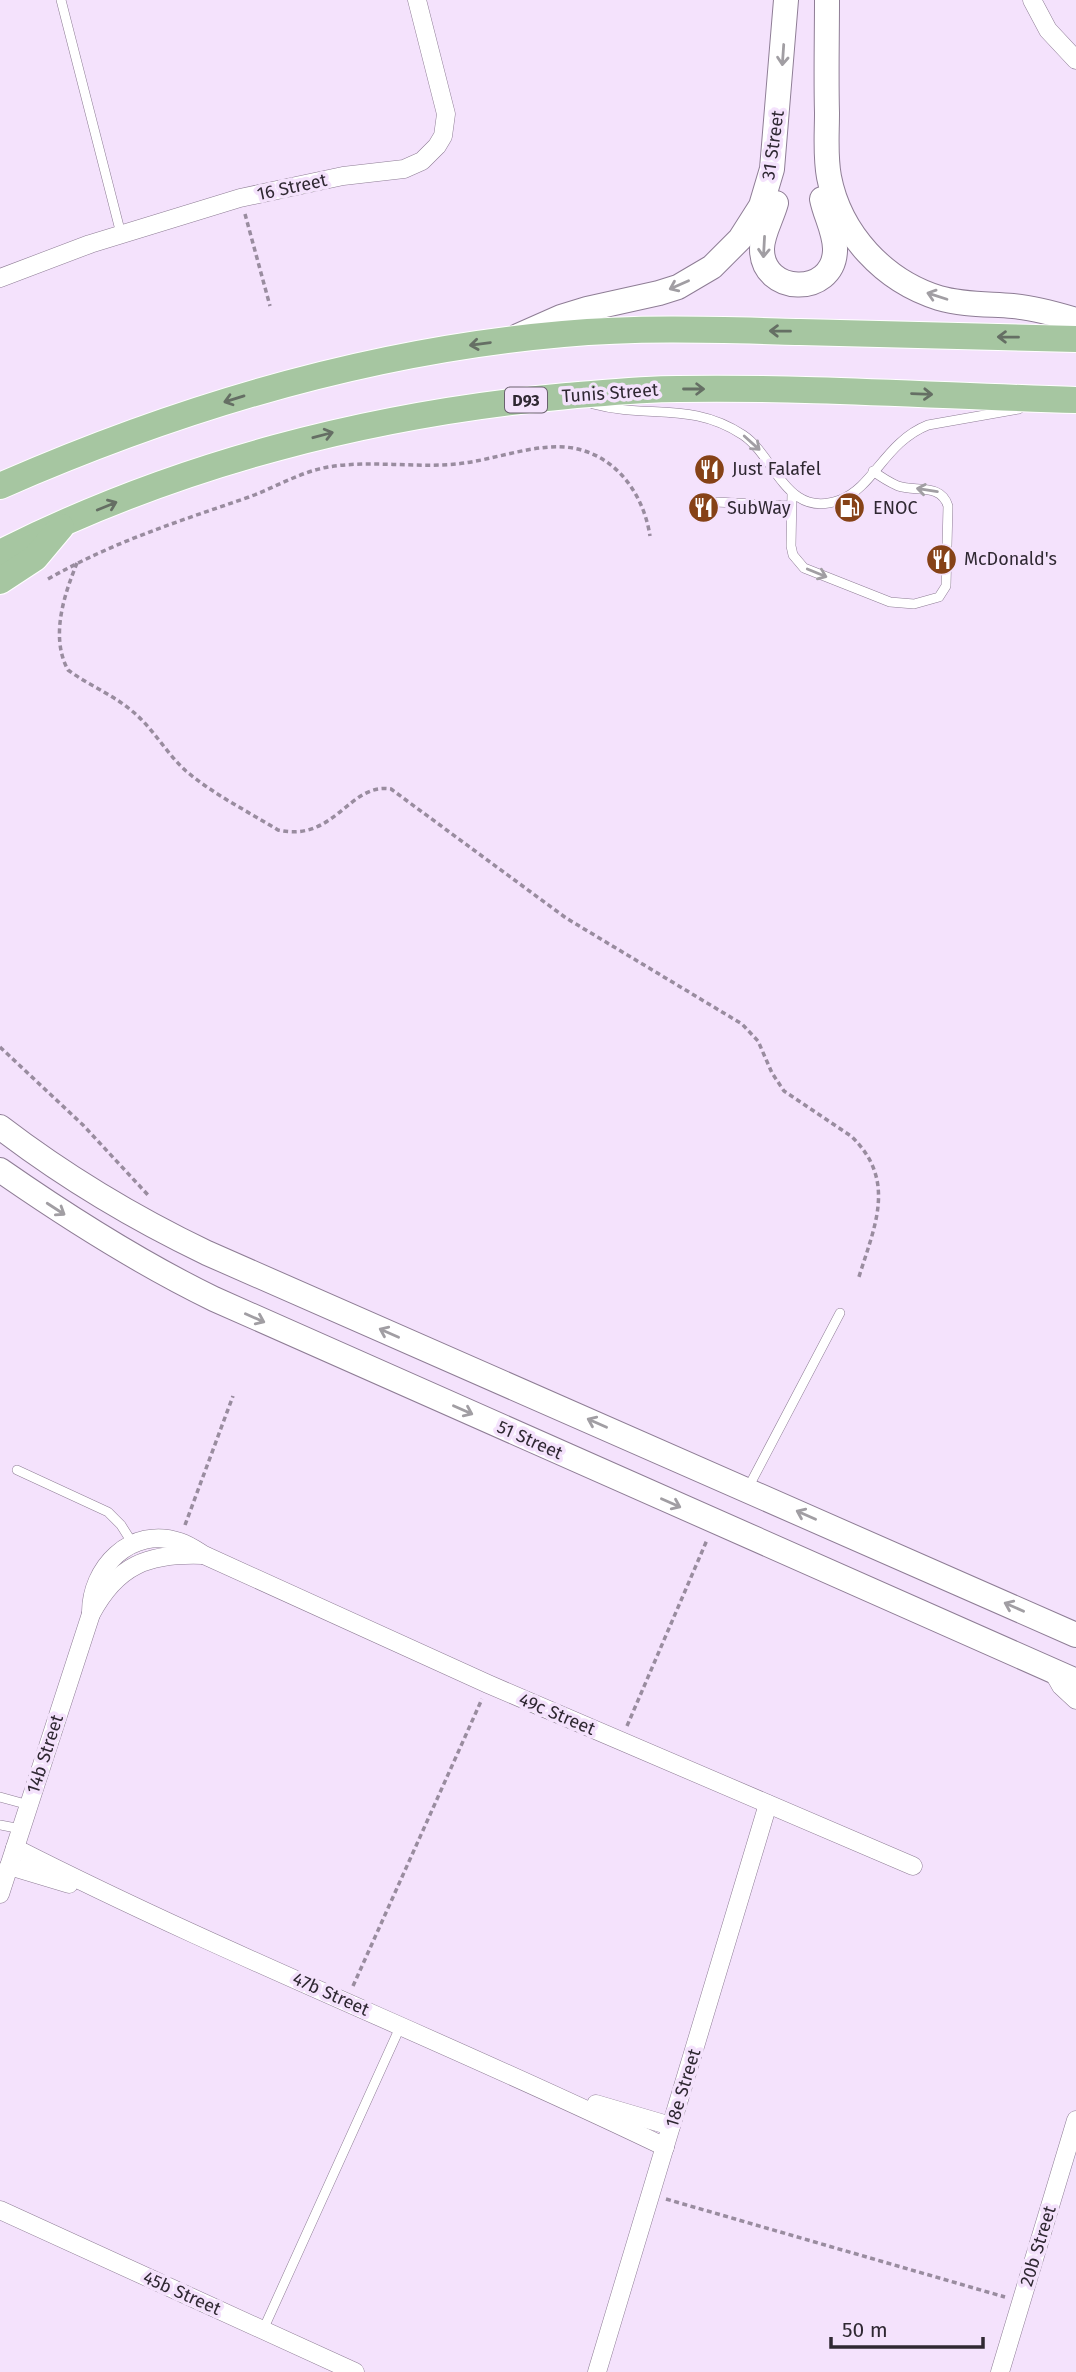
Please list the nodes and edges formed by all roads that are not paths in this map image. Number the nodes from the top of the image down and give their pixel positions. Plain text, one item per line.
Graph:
1 (61, 0) edge
2 (417, 0) edge
3 (786, 0) edge
4 (827, 0) edge
5 (1032, 0) edge
6 (1076, 60) edge
7 (826, 74) junction
8 (779, 109) junction
9 (121, 234) junction
10 (0, 278) edge
11 (1076, 320) edge
12 (511, 339) junction
13 (1076, 339) edge
14 (572, 396) junction
15 (1072, 400) edge
16 (873, 471) junction
17 (0, 486) edge
18 (792, 493) junction
19 (716, 502) dead end
20 (792, 506) junction
21 (63, 524) junction
22 (0, 553) edge
23 (0, 580) edge
24 (0, 1127) edge
25 (0, 1170) edge
26 (840, 1313) dead end
27 (17, 1470) dead end
28 (747, 1489) junction
29 (133, 1544) junction
30 (204, 1555) junction
31 (141, 1561) joint
32 (91, 1614) junction
33 (1076, 1635) edge
34 (1052, 1670) junction
35 (1076, 1681) edge
36 (1076, 1700) edge
37 (0, 1797) edge
38 (768, 1804) junction
39 (29, 1805) junction
40 (0, 1825) edge
41 (21, 1829) junction
42 (12, 1857) junction
43 (913, 1866) dead end
44 (0, 1894) edge
45 (401, 2025) junction
46 (558, 2095) junction
47 (1076, 2120) edge
48 (671, 2126) junction
49 (665, 2147) junction
50 (3, 2212) edge
51 (263, 2330) junction
52 (355, 2372) edge
53 (597, 2372) edge
54 (1000, 2372) edge

1 - 9 lane
2 - 9 street, 16 Street
3 -> 8 street, 31 Street
4 - 7 street
5 - 6 street
8 -> 7 street
11 -> 7 street
8 -> 12 street, 31 Street
9 - 10 street, 16 Street
13 -> 12 main road
12 -> 17 main road
14 -> 15 main road, Tunis Street / D93
14 -> 18 lane
21 -> 14 main road, Tunis Street / D93
15 - 16 lane
16 - 18 lane
20 -> 16 lane
18 - 20 lane
19 - 20 lane
21 - 22 main road, Tunis Street / D93
21 - 23 main road
28 -> 24 street
25 -> 34 street, 51 Street
26 - 28 lane
27 - 29 lane
33 -> 28 street
29 - 30 street, 49c Street
29 - 32 street, 14b Street
30 - 31 street, 49c Street
30 - 38 street, 49c Street
31 - 32 street, 14b Street
32 - 39 street, 14b Street
34 - 35 street, 51 Street
34 - 36 street
37 - 39 lane
38 - 43 street, 49c Street
38 - 48 street, 18e Street
39 - 41 street, 14b Street
40 - 41 lane
41 - 42 street, 14b Street
42 - 44 street, 14b Street
42 - 45 street, 47b Street
45 - 46 street, 47b Street
45 - 51 lane
46 - 48 street, 47b Street
46 - 49 street, 47b Street
47 - 54 street, 20b Street
48 - 49 street, 18e Street
49 - 53 street, 18e Street
50 - 51 street, 45b Street
51 - 52 street, 45b Street

